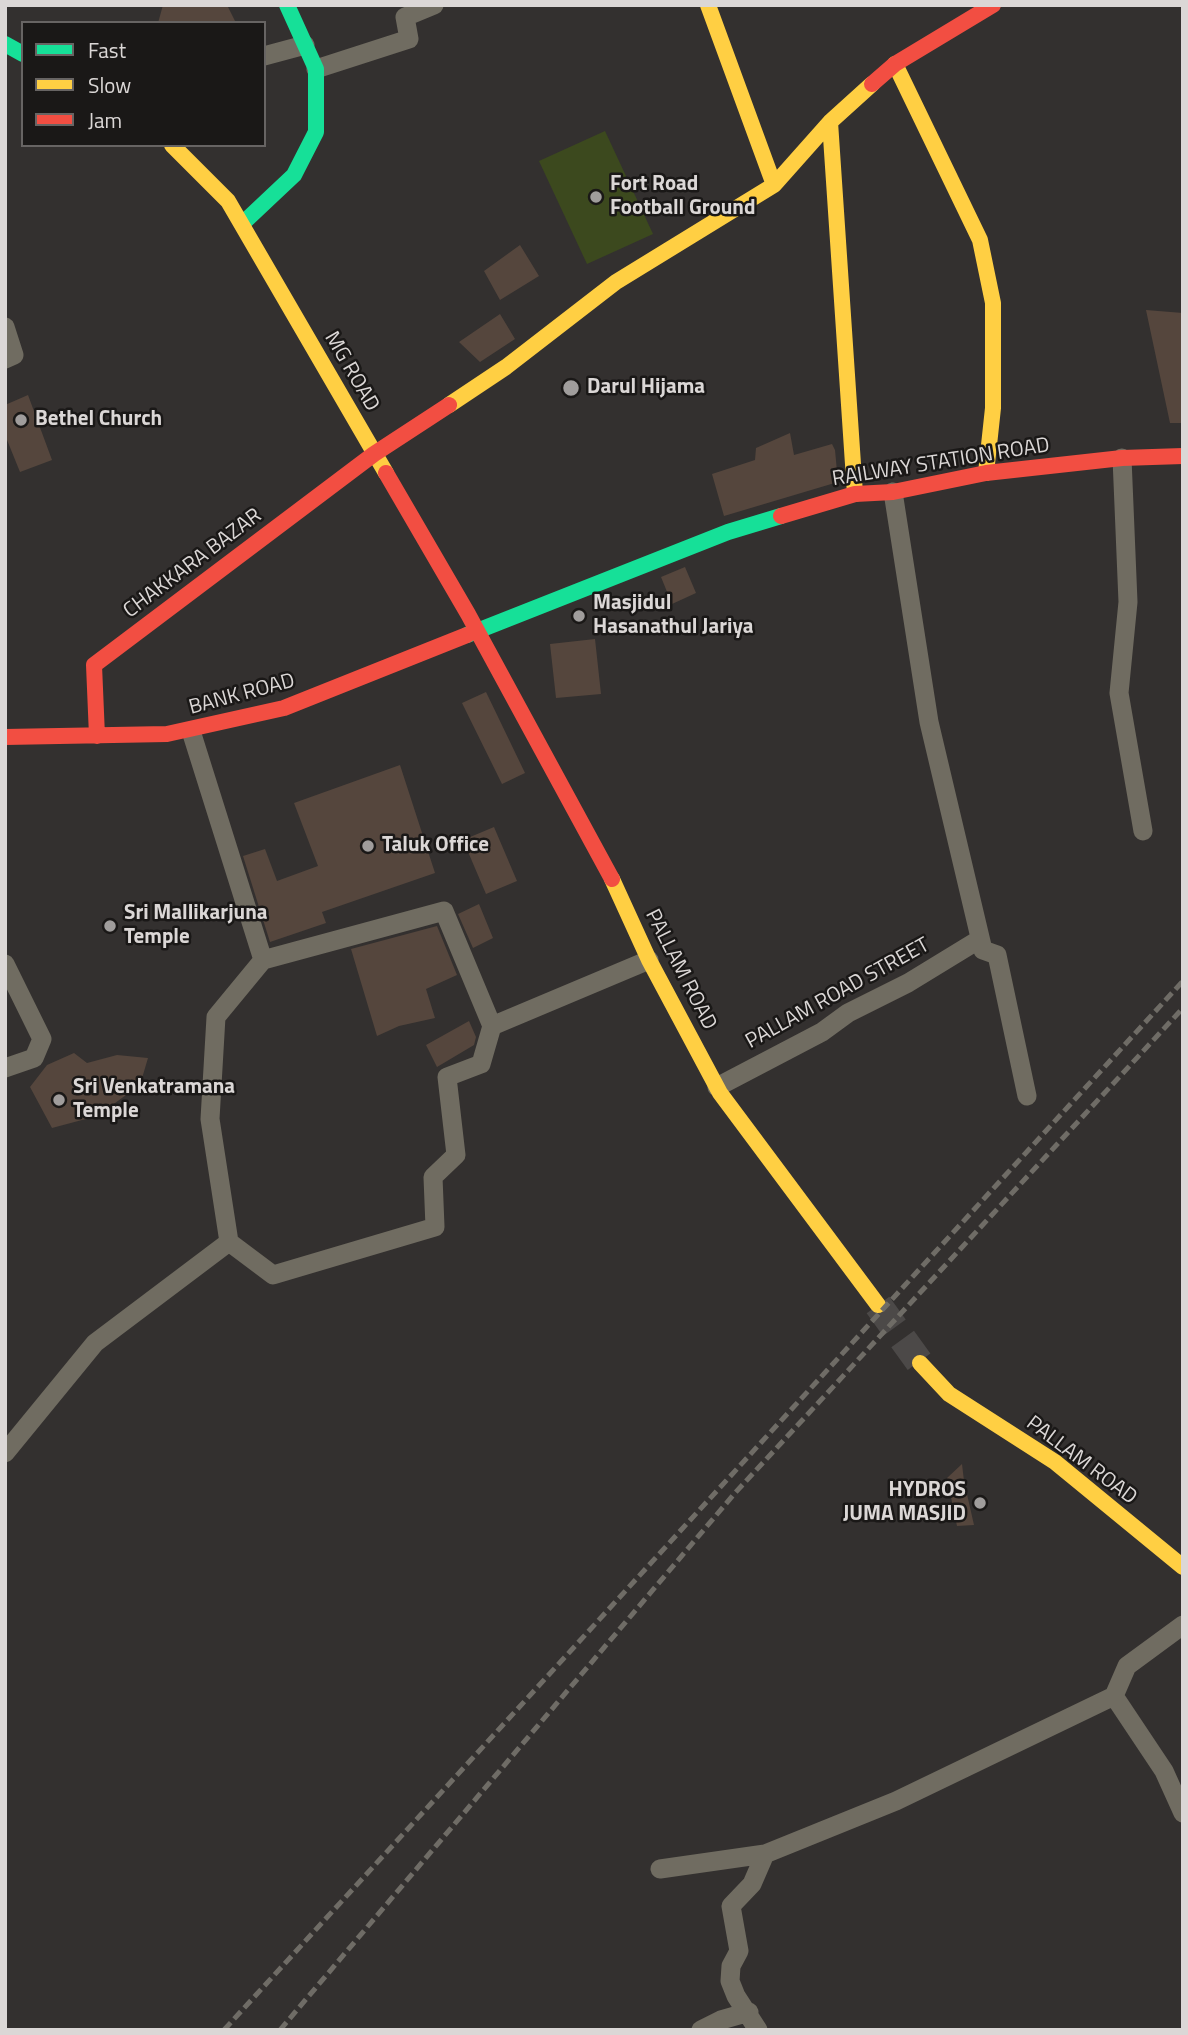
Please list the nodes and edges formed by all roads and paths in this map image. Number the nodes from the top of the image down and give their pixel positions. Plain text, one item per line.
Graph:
1 (287, 5) edge
2 (433, 5) edge
3 (709, 5) edge
4 (993, 5) edge
5 (5, 44) edge
6 (305, 45) junction
7 (21, 53) edge
8 (266, 55) edge
9 (895, 64) junction
10 (316, 69) junction
11 (830, 122) junction
12 (174, 147) edge
13 (774, 186) junction
14 (242, 224) junction
15 (5, 327) edge
16 (5, 359) edge
17 (374, 454) junction
18 (1183, 456) edge
19 (1122, 458) junction
20 (986, 474) junction
21 (893, 492) junction
22 (855, 494) junction
23 (478, 632) junction
24 (191, 731) junction
25 (97, 736) junction
26 (5, 737) edge
27 (1143, 831) dead end
28 (980, 939) junction
29 (262, 960) junction
30 (649, 960) junction
31 (5, 964) edge
32 (492, 1026) junction
33 (5, 1068) edge
34 (717, 1087) junction
35 (1027, 1096) dead end
36 (229, 1241) junction
37 (878, 1305) tunnel mouth
38 (920, 1363) tunnel mouth
39 (5, 1454) edge
40 (1183, 1567) edge
41 (1183, 1625) edge
42 (1114, 1696) junction
43 (1183, 1813) edge
44 (765, 1854) junction
45 (660, 1869) dead end
46 (754, 2021) edge
47 (701, 2030) edge

1 - 6 street
2 - 10 street
3 - 13 street
4 - 9 street
5 - 7 street
6 - 8 street
6 - 10 street
9 - 11 street
9 - 20 street
10 - 14 street
11 - 13 street
11 - 22 street
12 - 14 street, MG ROAD
13 - 17 street
14 - 17 street, MG ROAD
15 - 16 street
17 - 23 street, MG ROAD
17 - 25 street, CHAKKARA BAZAR
18 - 19 street, RAILWAY STATION ROAD
19 - 20 street, RAILWAY STATION ROAD
19 - 27 street
20 - 21 street, RAILWAY STATION ROAD
21 - 22 street, RAILWAY STATION ROAD
21 - 28 street
22 - 23 street, RAILWAY STATION ROAD
23 - 24 street, BANK ROAD
23 - 30 street, PALLAM ROAD
24 - 25 street, BANK ROAD
24 - 29 street
25 - 26 street, BANK ROAD
28 - 34 street, PALLAM ROAD STREET
28 - 35 street
29 - 32 street
29 - 36 street
30 - 32 street
30 - 34 street, PALLAM ROAD
31 - 33 street
32 - 36 street
34 - 37 street, PALLAM ROAD
36 - 39 street
38 - 40 street, PALLAM ROAD
41 - 42 street
42 - 43 street
42 - 44 street
44 - 45 street
44 - 46 street
46 - 47 street

